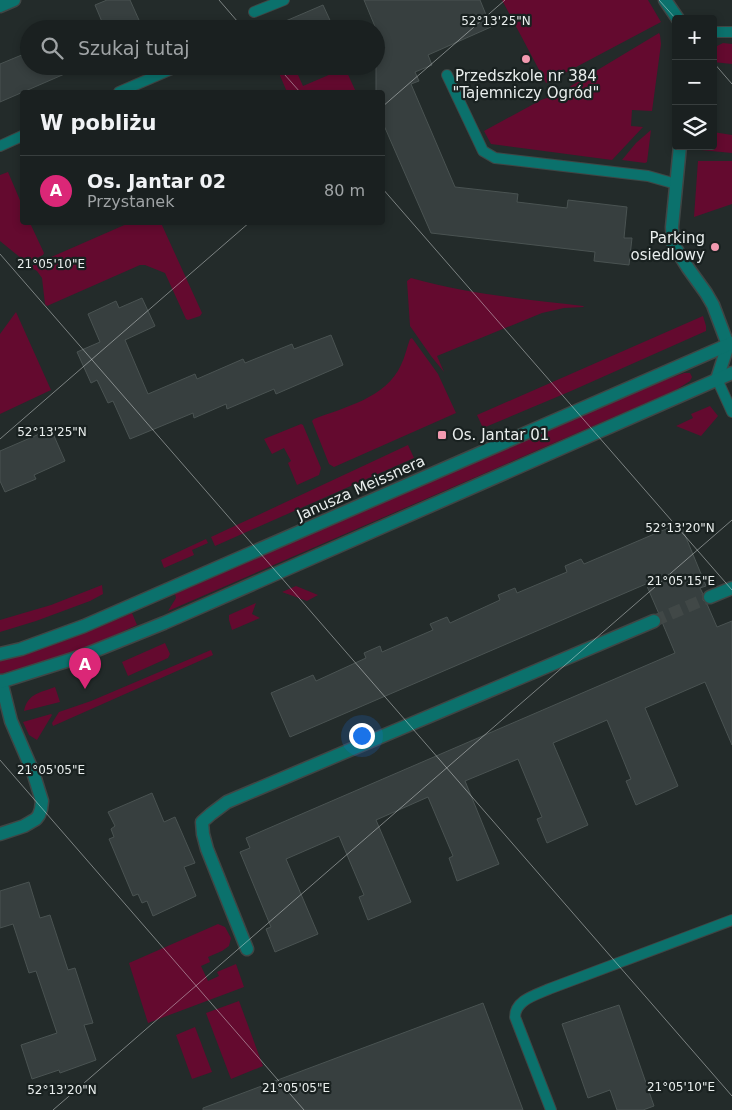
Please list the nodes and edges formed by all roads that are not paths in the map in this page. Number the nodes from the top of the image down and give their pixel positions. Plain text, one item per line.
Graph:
1 (14, 0) edge
2 (284, 0) edge
3 (671, 2) edge
4 (0, 6) edge
5 (254, 12) dead end
6 (676, 15) edge
7 (717, 32) edge
8 (732, 32) edge
9 (158, 75) edge
10 (447, 75) dead end
11 (124, 90) edge
12 (20, 137) edge
13 (0, 146) edge
14 (680, 150) edge
15 (676, 184) junction
16 (730, 344) edge
17 (732, 372) edge
18 (717, 379) junction
19 (732, 412) edge
20 (732, 588) edge
21 (710, 598) tunnel mouth
22 (654, 621) tunnel mouth
23 (0, 654) edge
24 (0, 681) edge
25 (0, 834) edge
26 (732, 920) edge
27 (247, 949) dead end
28 (550, 1110) edge

1 - 4 street
2 - 5 lane
3 - 6 street
7 - 8 lane
9 - 11 lane
10 - 15 lane
12 - 13 lane
14 - 15 street
15 - 16 street
16 - 18 street
16 - 23 street, Janusza Meissnera
17 - 18 street
18 - 19 lane
18 - 24 street
20 - 21 street
22 - 27 street
24 - 25 street
26 - 28 lane

